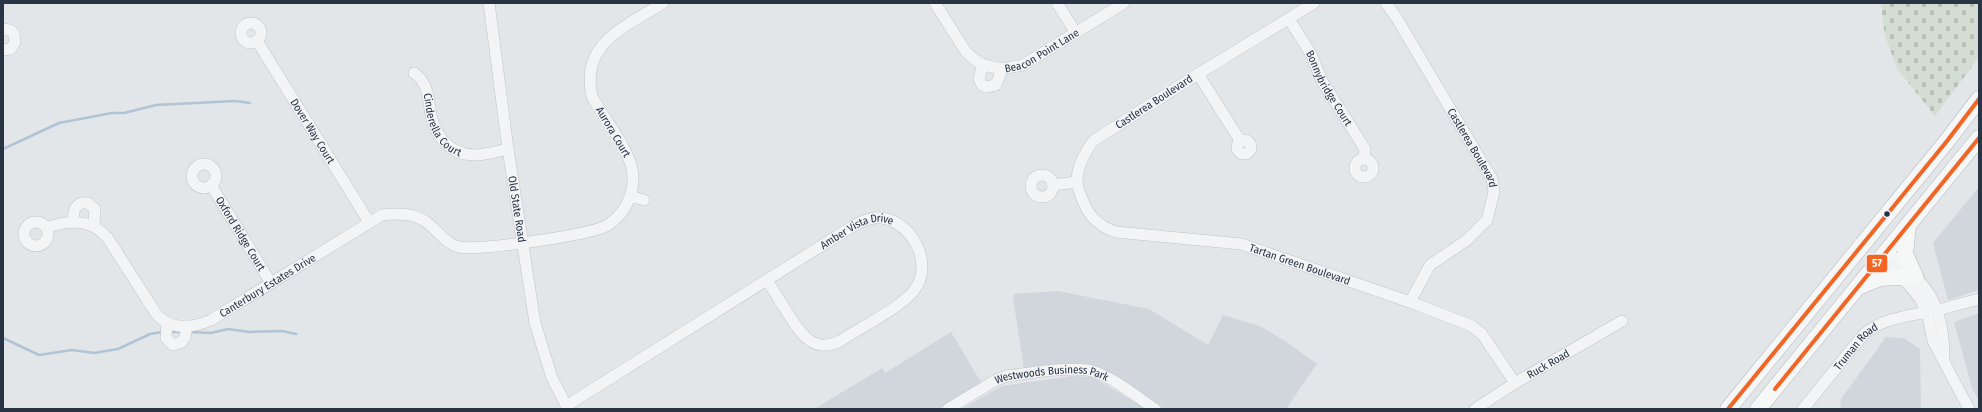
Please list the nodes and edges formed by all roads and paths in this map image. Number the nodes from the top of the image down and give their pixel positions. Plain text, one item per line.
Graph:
1 (489, 3) edge
2 (935, 3) edge
3 (1057, 3) edge
4 (1124, 3) edge
5 (1314, 3) edge
6 (1386, 3) edge
7 (661, 4) edge
8 (1289, 19) junction
9 (3, 29) edge
10 (1076, 33) junction
11 (257, 41) dead end
12 (3, 50) edge
13 (983, 64) junction
14 (1002, 69) junction
15 (414, 74) dead end
16 (1198, 74) junction
17 (1979, 99) edge
18 (1979, 138) edge
19 (1241, 142) dead end
20 (508, 149) junction
21 (1364, 158) dead end
22 (1077, 182) junction
23 (211, 185) dead end
24 (1053, 185) dead end
25 (630, 196) junction
26 (644, 200) dead end
27 (1898, 200) junction
28 (74, 221) junction
29 (368, 222) junction
30 (94, 226) junction
31 (1908, 226) junction
32 (46, 228) dead end
33 (522, 242) junction
34 (1883, 254) junction
35 (1854, 255) junction
36 (1908, 277) junction
37 (767, 280) junction
38 (271, 283) junction
39 (1857, 288) junction
40 (1979, 299) edge
41 (1410, 302) junction
42 (1932, 311) junction
43 (1622, 321) dead end
44 (167, 324) junction
45 (187, 326) junction
46 (1515, 383) junction
47 (567, 407) edge
48 (948, 409) edge
49 (1155, 409) edge
50 (1475, 409) edge
51 (1728, 409) edge
52 (1758, 409) edge
53 (1803, 409) edge
54 (1969, 409) edge

1 - 20 street, Old State Road
2 - 13 street, Beacon Point Lane
3 - 10 street
4 - 10 street, Beacon Point Lane
5 - 8 street, Castlerea Boulevard
6 - 41 street, Castlerea Boulevard
7 - 25 street, Aurora Court
8 - 16 street, Castlerea Boulevard
8 - 21 street, Bonnybridge Court
9 - 12 street
10 - 14 street, Beacon Point Lane
11 - 29 street, Dover Way Court
13 - 14 street, Beacon Point Lane
13 - 14 street
15 - 20 street, Cinderella Court
16 - 19 street
16 - 22 street, Castlerea Boulevard
17 - 27 highway
18 - 31 highway
20 - 33 street, Old State Road
22 - 24 street
22 - 41 street, Tartan Green Boulevard
23 - 38 street, Oxford Ridge Court
25 - 26 street
25 - 33 street, Aurora Court
27 - 34 highway
27 - 35 highway
28 - 30 street
28 - 30 street
28 - 32 street
29 - 33 street, Canterbury Estates Drive
29 - 38 street, Canterbury Estates Drive
30 - 44 street
31 - 34 highway
31 - 36 highway
33 - 47 street, Old State Road
34 - 35 highway
34 - 36 street
34 - 36 street
34 - 39 highway
35 - 51 highway
36 - 39 highway
36 - 42 street
36 - 42 street
37 - 37 street, Amber Vista Drive
37 - 47 street, Amber Vista Drive
38 - 45 street, Canterbury Estates Drive
39 - 52 highway
40 - 42 street, Truman Road
41 - 46 street, Tartan Green Boulevard
42 - 53 street, Truman Road
42 - 54 street
43 - 46 street, Ruck Road
44 - 45 street, Canterbury Estates Drive
44 - 45 street
46 - 50 street, Ruck Road
48 - 49 street, Westwoods Business Park

